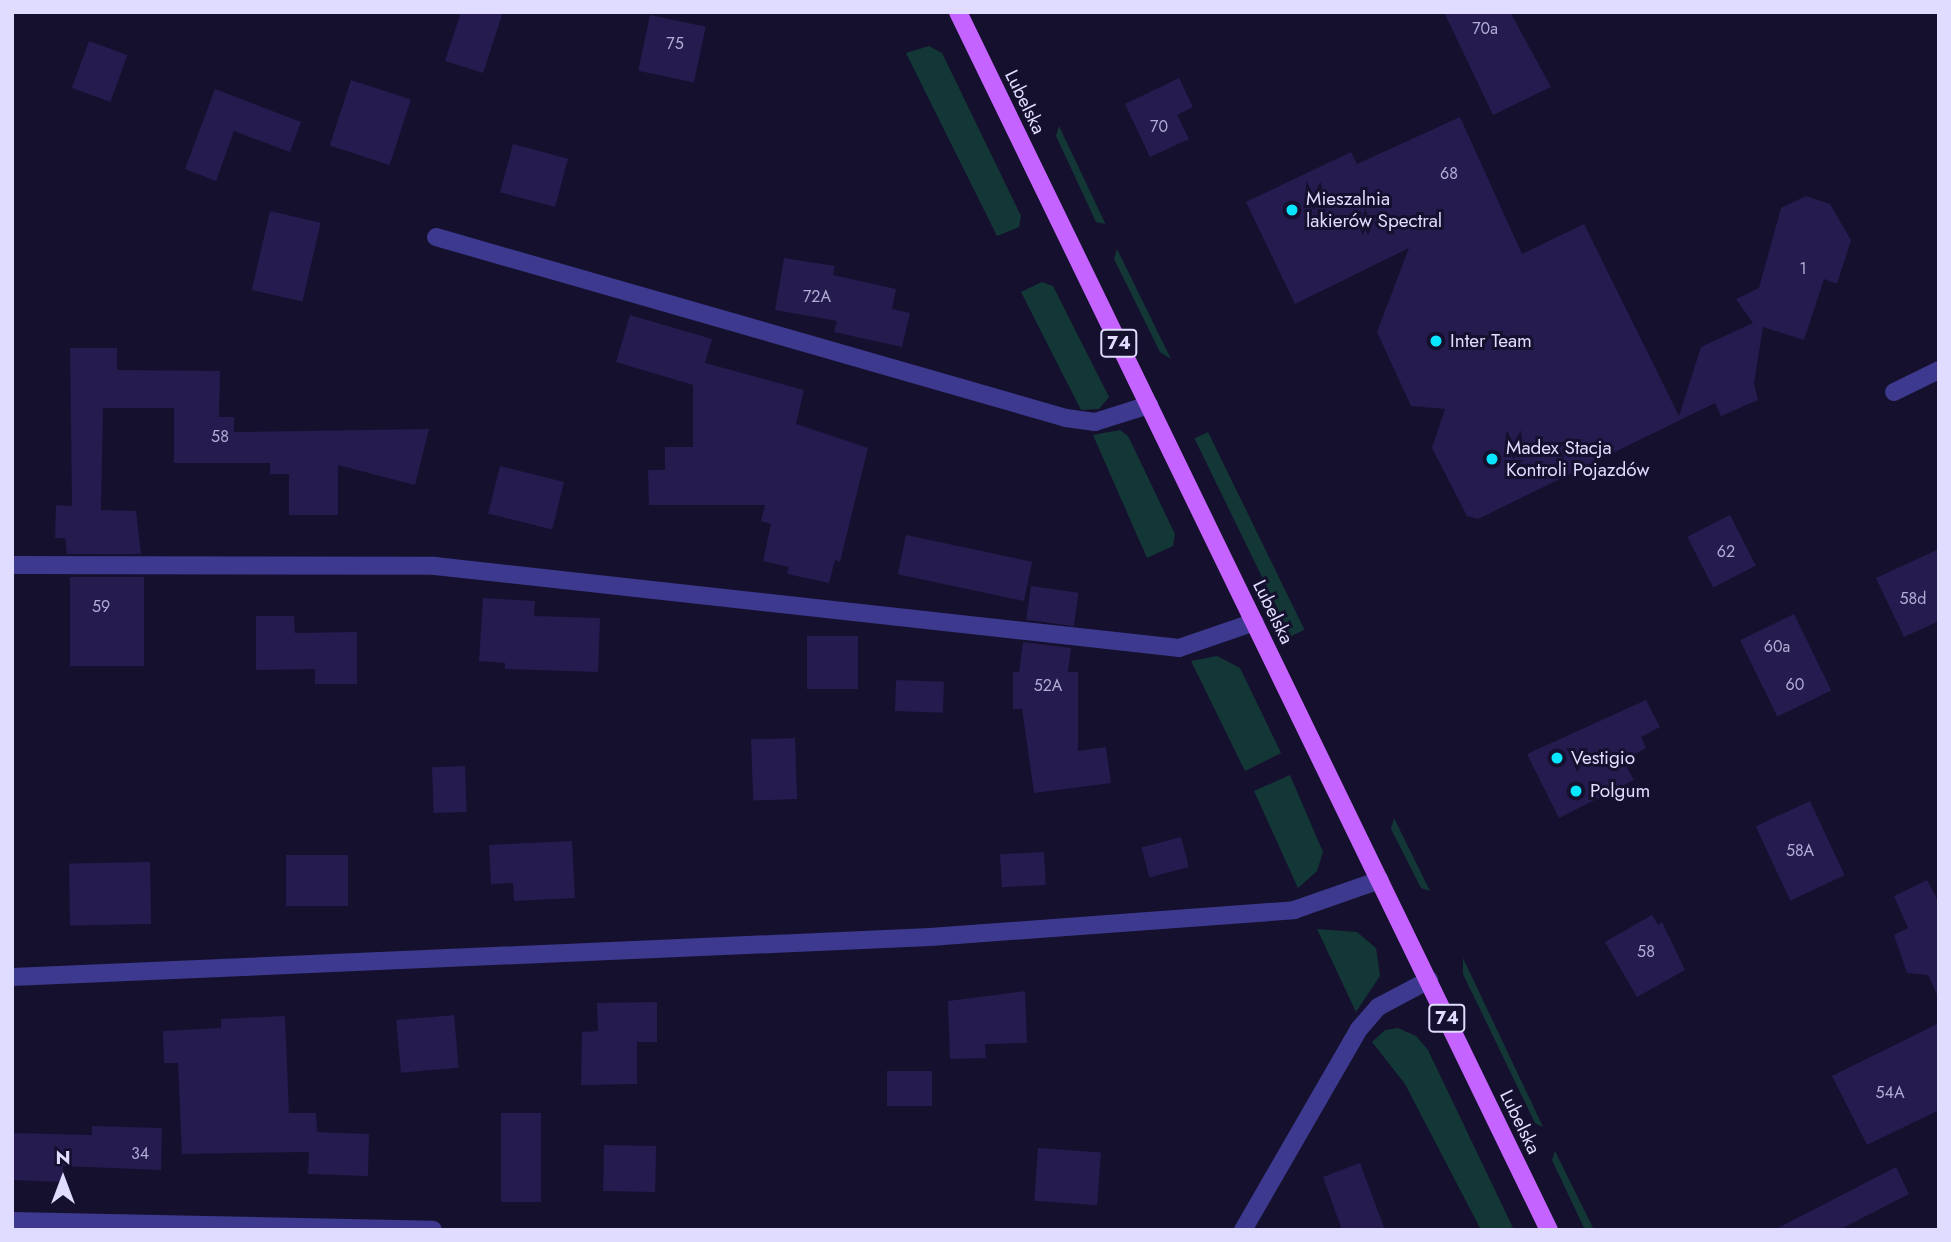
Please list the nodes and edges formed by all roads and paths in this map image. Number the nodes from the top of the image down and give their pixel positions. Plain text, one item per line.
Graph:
1 (958, 12) edge
2 (436, 237) dead end
3 (1939, 370) edge
4 (1894, 392) dead end
5 (1149, 405) junction
6 (12, 565) edge
7 (1255, 622) junction
8 (1380, 880) junction
9 (12, 977) edge
10 (1429, 980) junction
11 (12, 1221) edge
12 (433, 1230) edge
13 (1242, 1230) edge
14 (1549, 1230) edge

1 - 5 main road, Lubelska / 74
2 - 5 street
3 - 4 street
5 - 7 main road, Lubelska / 74
6 - 7 street
7 - 8 main road, Lubelska / 74
8 - 9 street
8 - 10 main road, Lubelska / 74
10 - 13 street
10 - 14 main road, Lubelska / 74
11 - 12 street

